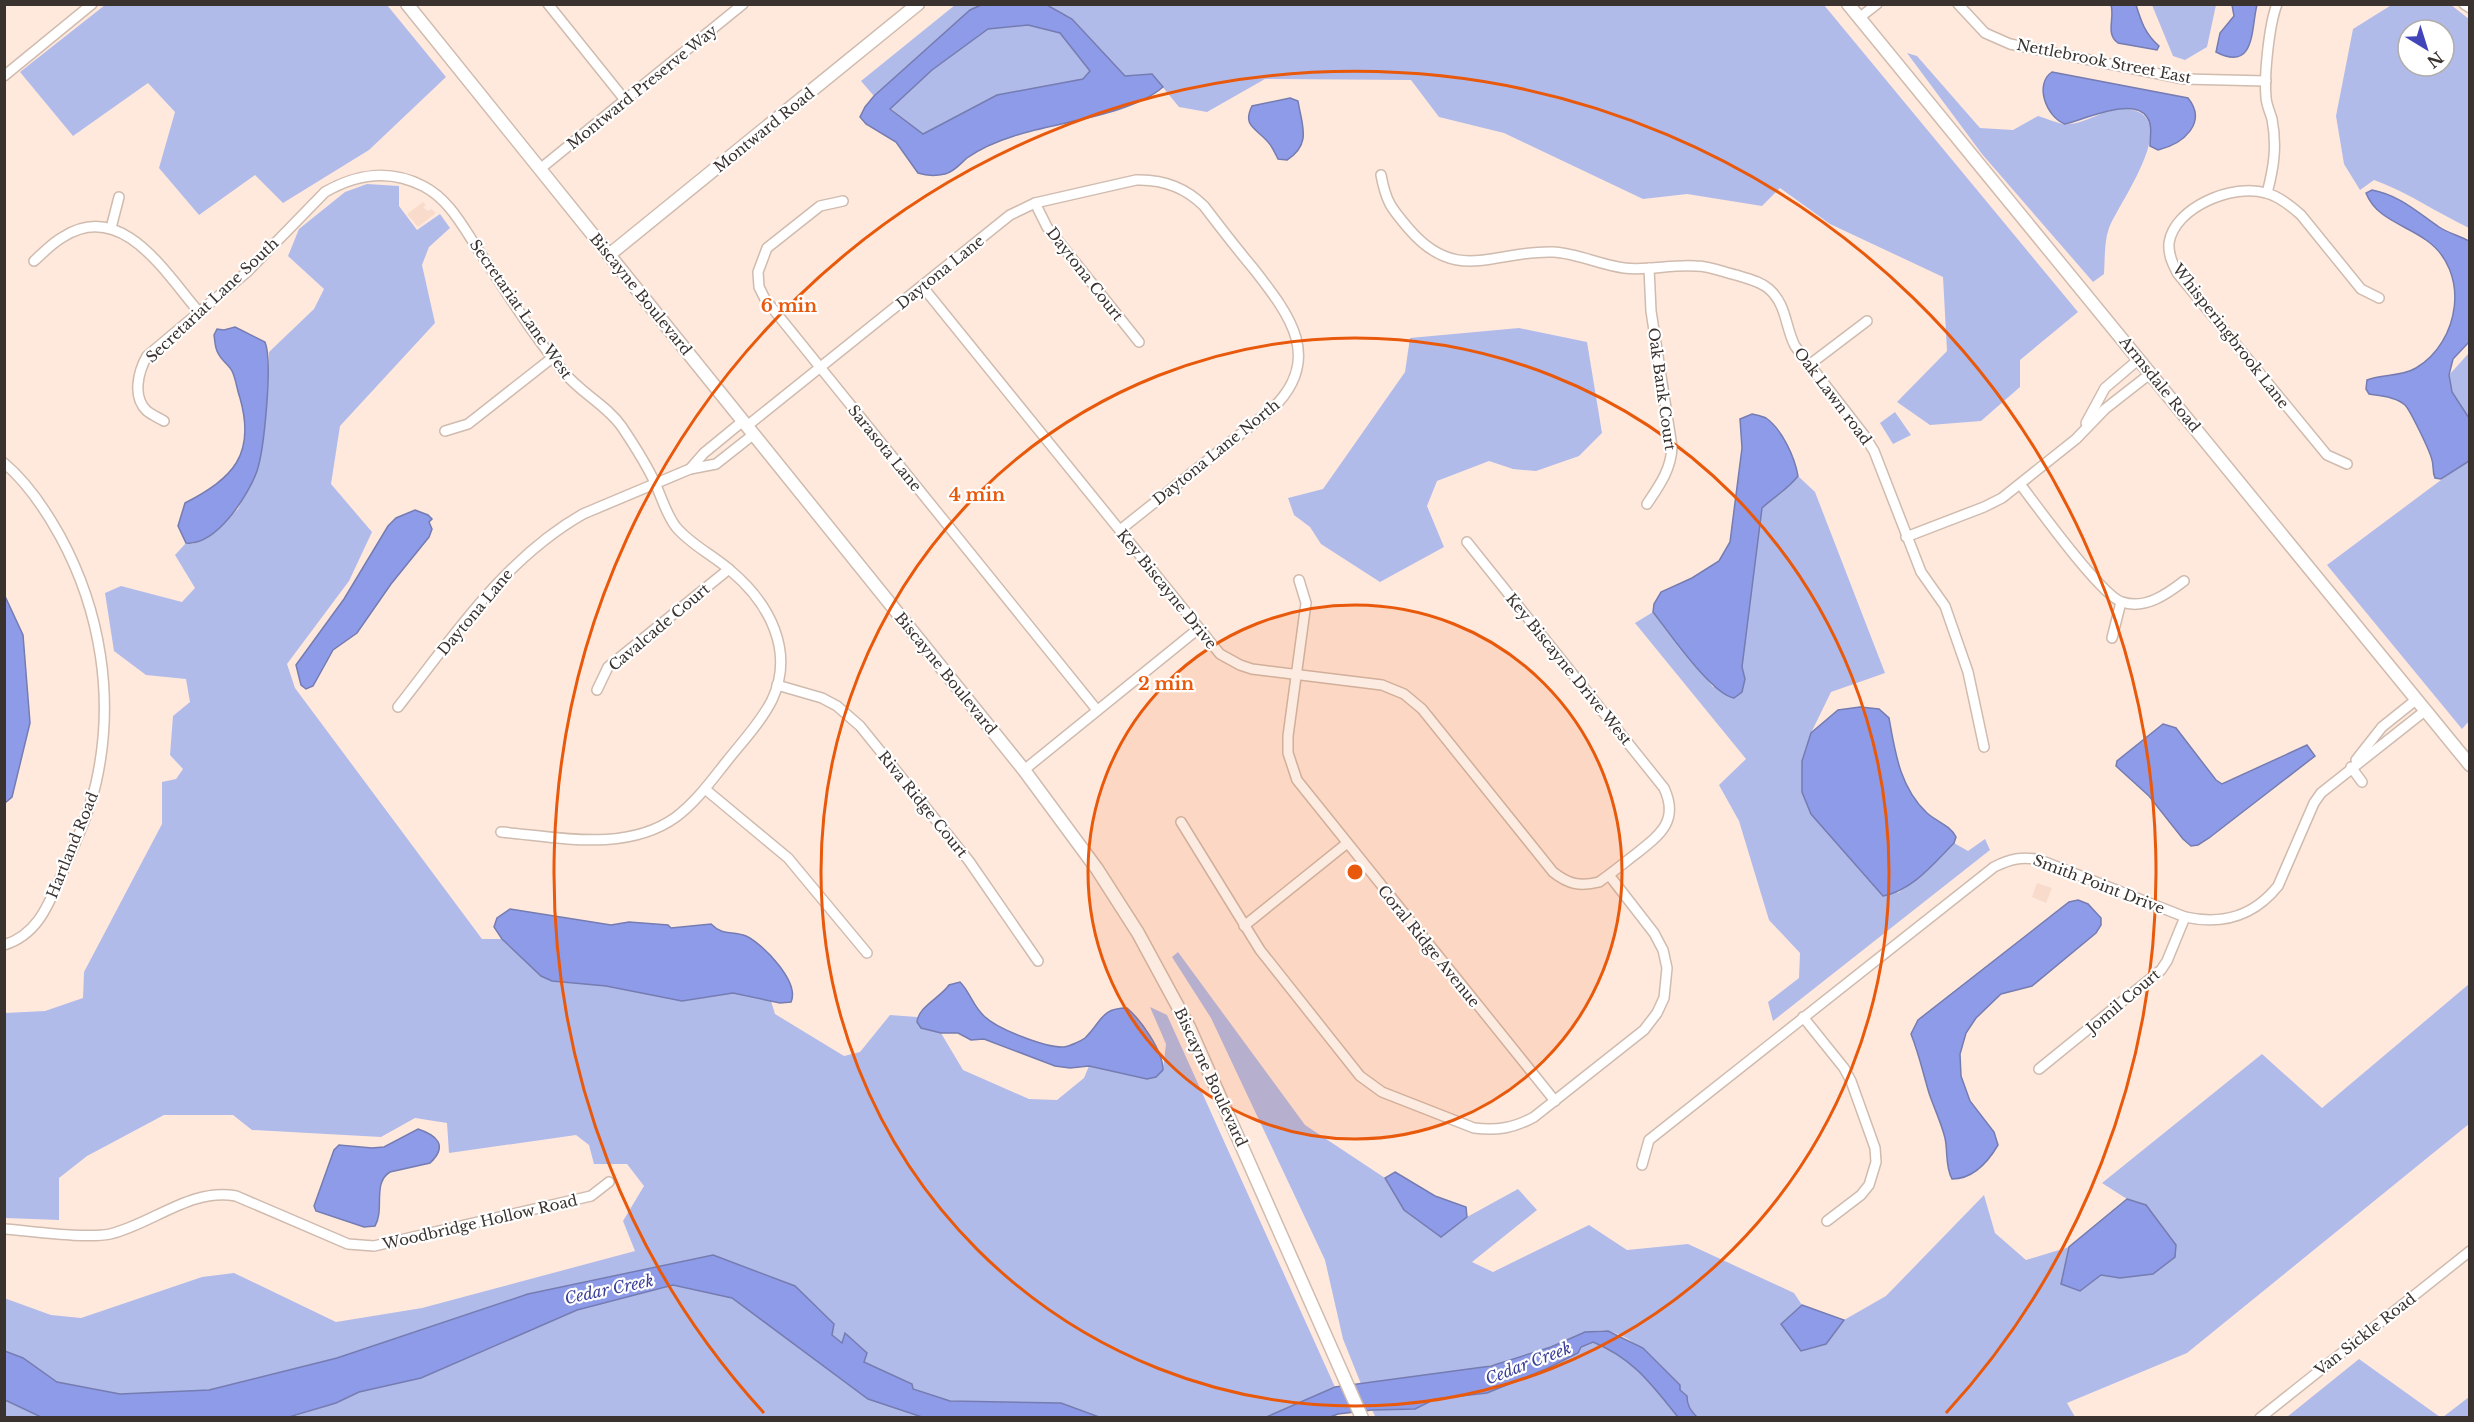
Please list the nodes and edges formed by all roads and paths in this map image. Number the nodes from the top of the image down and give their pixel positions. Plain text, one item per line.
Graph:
1 (92, 4) edge
2 (407, 4) edge
3 (548, 4) edge
4 (743, 4) edge
5 (918, 4) edge
6 (1848, 4) edge
7 (1877, 4) edge
8 (1958, 4) edge
9 (2277, 4) edge
10 (2464, 4) edge
11 (2469, 8) edge
12 (1859, 18) junction
13 (4, 76) edge
14 (2266, 81) junction
15 (625, 100) junction
16 (540, 169) junction
17 (1380, 175) dead end
18 (364, 176) joint
19 (2267, 193) junction
20 (119, 197) dead end
21 (843, 201) dead end
22 (1035, 203) junction
23 (111, 228) junction
24 (609, 255) junction
25 (33, 261) dead end
26 (1649, 268) junction
27 (922, 286) junction
28 (2379, 298) dead end
29 (199, 312) junction
30 (1867, 321) dead end
31 (1139, 342) dead end
32 (552, 358) junction
33 (2139, 359) junction
34 (1298, 363) joint
35 (1809, 365) junction
36 (820, 368) junction
37 (2151, 373) junction
38 (164, 421) dead end
39 (748, 427) junction
40 (2083, 430) junction
41 (445, 431) dead end
42 (4, 463) edge
43 (2347, 464) dead end
44 (690, 470) junction
45 (2020, 484) junction
46 (656, 485) junction
47 (1647, 504) dead end
48 (1120, 530) junction
49 (1906, 537) junction
50 (1467, 542) dead end
51 (729, 568) junction
52 (1299, 580) dead end
53 (2184, 581) dead end
54 (2121, 602) junction
55 (1198, 629) junction
56 (2112, 638) dead end
57 (1297, 674) junction
58 (777, 684) junction
59 (597, 690) dead end
60 (2417, 699) junction
61 (398, 707) dead end
62 (1097, 710) junction
63 (2426, 710) junction
64 (1984, 747) dead end
65 (2469, 765) edge
66 (2351, 767) junction
67 (1024, 770) junction
68 (2362, 782) dead end
69 (705, 789) junction
70 (1181, 822) dead end
71 (501, 832) dead end
72 (1346, 844) junction
73 (1609, 875) junction
74 (2185, 916) junction
75 (1244, 926) junction
76 (4, 945) edge
77 (867, 952) dead end
78 (1038, 961) dead end
79 (1803, 1017) junction
80 (2039, 1069) dead end
81 (1555, 1101) junction
82 (1642, 1165) dead end
83 (609, 1182) dead end
84 (1827, 1221) dead end
85 (4, 1229) edge
86 (2469, 1251) edge
87 (1362, 1418) edge
88 (2260, 1418) edge

1 - 13 street
2 - 16 street, Biscayne Boulevard
3 - 15 street
4 - 15 street, Montward Preserve Way
5 - 24 street, Montward Road
6 - 12 street, Armsdale Road
7 - 12 street
8 - 14 street, Nettlebrook Street East
9 - 14 street
10 - 11 street
12 - 33 street, Armsdale Road
14 - 19 street
15 - 16 street, Montward Preserve Way
16 - 24 street, Biscayne Boulevard
17 - 26 street, Oak Lawn road
18 - 29 street, Secretariat Lane South
18 - 32 street, Secretariat Lane West
19 - 28 street, Whisperingbrook Lane
19 - 43 street, Whisperingbrook Lane
20 - 23 street
21 - 36 street, Sarasota Lane
22 - 27 street, Daytona Lane
22 - 31 street, Daytona Court
22 - 34 street, Daytona Lane
23 - 25 street
23 - 29 street
24 - 39 street, Biscayne Boulevard
26 - 35 street, Oak Lawn road
26 - 47 street, Oak Bank Court
27 - 36 street, Daytona Lane
27 - 48 street, Key Biscayne Drive
29 - 38 street, Secretariat Lane South
30 - 35 street
32 - 41 street
32 - 46 street, Secretariat Lane West
33 - 37 street, Armsdale Road
33 - 40 street
34 - 48 street, Daytona Lane North
35 - 49 street, Oak Lawn road
36 - 39 street, Daytona Lane
36 - 62 street, Sarasota Lane
37 - 40 street
37 - 60 street, Armsdale Road
39 - 44 street
39 - 44 street, Daytona Lane
39 - 67 street, Biscayne Boulevard
40 - 45 street
42 - 76 street, Hartland Road
44 - 46 street, Daytona Lane
45 - 49 street
45 - 54 street
46 - 51 street, Secretariat Lane West
46 - 61 street, Daytona Lane
48 - 55 street, Key Biscayne Drive
49 - 64 street, Oak Lawn road
50 - 73 street, Key Biscayne Drive West
51 - 58 street, Secretariat Lane West
51 - 59 street, Cavalcade Court
52 - 57 street, Coral Ridge Avenue
53 - 54 street
54 - 56 street
55 - 57 street, Key Biscayne Drive
55 - 62 street
57 - 72 street, Coral Ridge Avenue
57 - 73 street, Key Biscayne Drive
58 - 69 street, Secretariat Lane West
58 - 78 street, Riva Ridge Court
60 - 63 street, Armsdale Road
60 - 66 street
62 - 67 street
63 - 65 street, Armsdale Road
63 - 66 street, Smith Point Drive
66 - 68 street
66 - 74 street, Smith Point Drive
67 - 87 street, Biscayne Boulevard
69 - 71 street, Secretariat Lane West
69 - 77 street
70 - 75 street
72 - 75 street
72 - 81 street, Coral Ridge Avenue
73 - 81 street
74 - 79 street, Smith Point Drive
74 - 80 street, Jomil Court
75 - 81 street
79 - 82 street, Smith Point Drive
79 - 84 street
83 - 85 street, Woodbridge Hollow Road
86 - 88 street, Van Sickle Road

